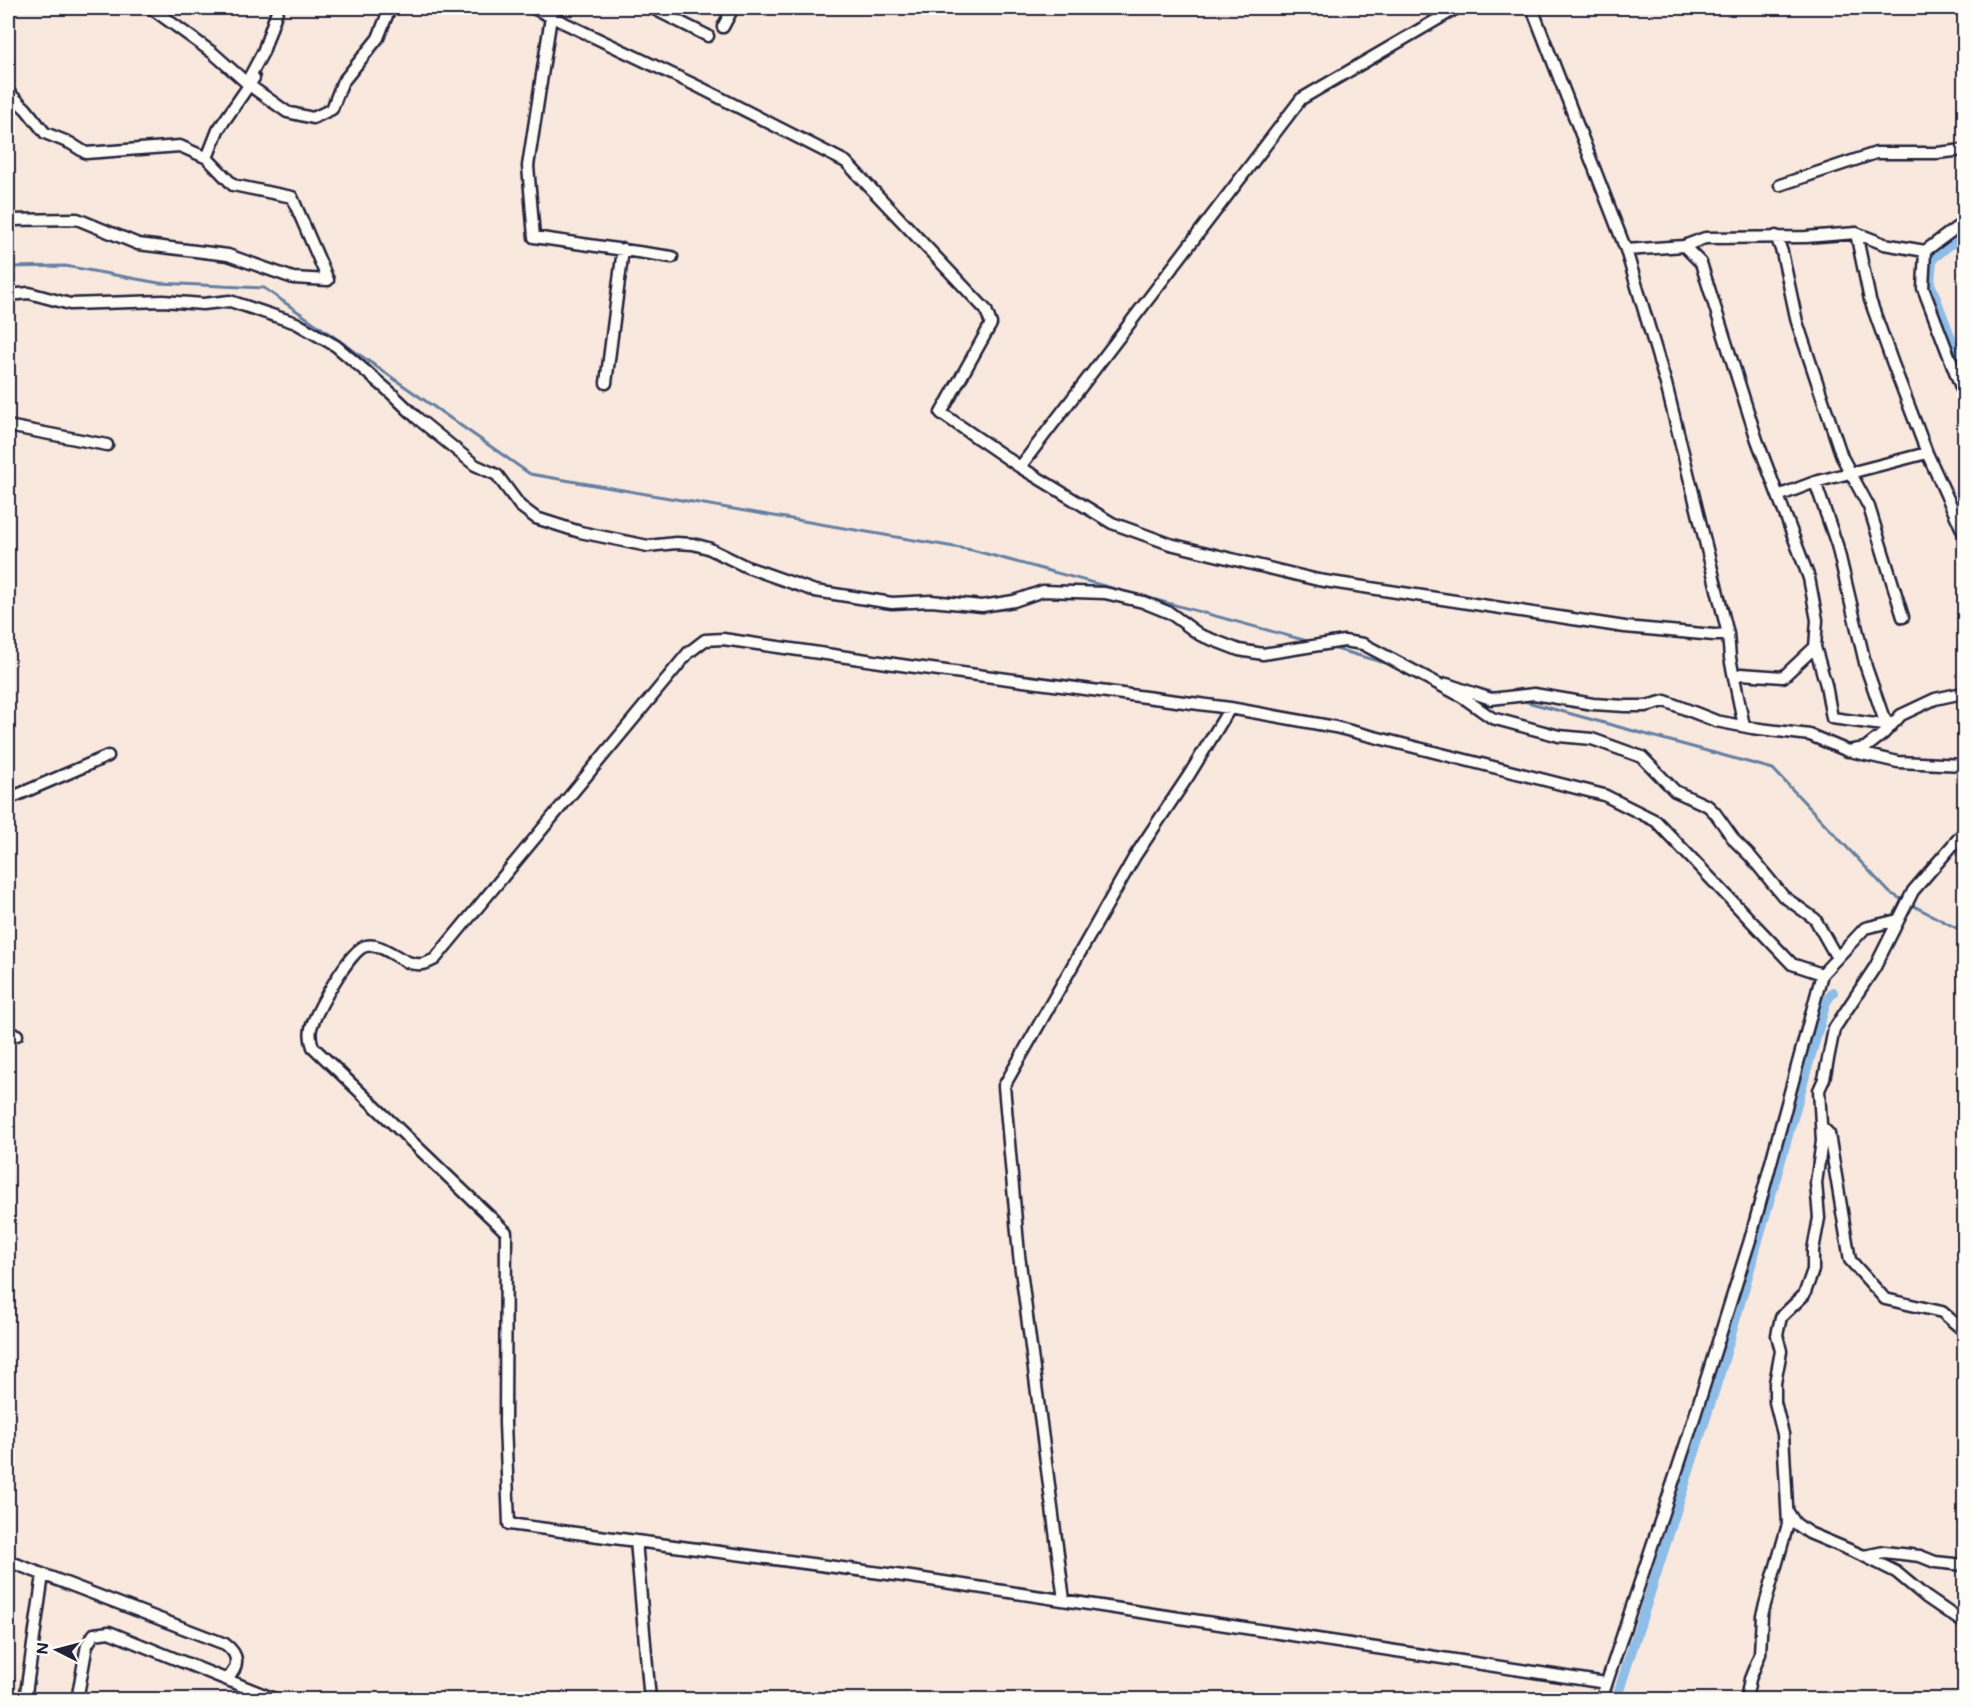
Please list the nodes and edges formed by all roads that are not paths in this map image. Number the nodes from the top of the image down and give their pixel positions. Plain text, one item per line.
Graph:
1 (151, 8) edge
2 (278, 8) edge
3 (390, 8) edge
4 (532, 8) edge
5 (652, 8) edge
6 (733, 8) edge
7 (1457, 8) edge
8 (1532, 8) edge
9 (551, 17) junction
10 (723, 27) dead end
11 (708, 36) dead end
12 (249, 86) junction
13 (8, 92) edge
14 (1965, 150) edge
15 (207, 158) junction
16 (1780, 184) dead end
17 (8, 220) edge
18 (1965, 222) edge
19 (1856, 233) junction
20 (1776, 236) junction
21 (1684, 246) junction
22 (623, 249) junction
23 (1626, 250) junction
24 (1925, 251) junction
25 (672, 257) dead end
26 (8, 295) edge
27 (606, 383) dead end
28 (1965, 395) edge
29 (8, 426) edge
30 (107, 445) dead end
31 (1928, 453) junction
32 (1020, 467) junction
33 (1850, 472) junction
34 (1815, 482) junction
35 (1778, 496) junction
36 (1965, 534) edge
37 (1903, 617) dead end
38 (1728, 634) junction
39 (1815, 647) junction
40 (1734, 677) junction
41 (1432, 681) junction
42 (1965, 695) edge
43 (1230, 708) junction
44 (1744, 726) junction
45 (1890, 726) junction
46 (1848, 751) junction
47 (108, 756) dead end
48 (1965, 765) edge
49 (8, 799) edge
50 (1965, 832) edge
51 (1898, 920) junction
52 (1837, 958) junction
53 (1822, 974) junction
54 (1821, 1126) junction
55 (1965, 1331) edge
56 (1788, 1512) junction
57 (636, 1541) junction
58 (1864, 1556) junction
59 (8, 1561) edge
60 (1965, 1565) edge
61 (43, 1575) junction
62 (1064, 1600) junction
63 (1965, 1623) edge
64 (227, 1679) junction
65 (1606, 1683) junction
66 (259, 1696) edge
67 (25, 1700) edge
68 (77, 1700) edge
69 (277, 1700) edge
70 (650, 1700) edge
71 (1601, 1700) edge
72 (1746, 1700) edge

1 - 12 street
2 - 12 street
3 - 12 street
4 - 9 street
5 - 11 street
6 - 10 street
7 - 32 street
8 - 23 street
9 - 22 street
9 - 32 street
12 - 15 street
13 - 15 street
14 - 16 street
15 - 17 street
18 - 24 street
19 - 20 street
19 - 24 street
19 - 31 street
20 - 21 street
20 - 33 street
21 - 23 street
21 - 35 street
22 - 25 street
22 - 27 street
23 - 38 street
24 - 28 street
26 - 41 street
29 - 30 street
31 - 33 street
31 - 36 street
32 - 38 street
33 - 34 street
33 - 37 street
34 - 35 street
34 - 45 street
35 - 39 street
38 - 40 street
39 - 40 street
39 - 45 street
40 - 44 street
41 - 44 street
41 - 52 street
42 - 45 street
43 - 53 street
43 - 57 street
43 - 62 street
44 - 46 street
45 - 46 street
46 - 48 street
47 - 49 street
50 - 51 street
51 - 52 street
51 - 54 street
52 - 53 street
53 - 65 street
54 - 55 street
54 - 56 street
56 - 58 street
56 - 72 street
57 - 62 street
57 - 70 street
58 - 60 street
58 - 63 street
59 - 61 street
61 - 64 street
61 - 67 street
62 - 65 street
64 - 66 street
64 - 68 street
65 - 71 street
66 - 69 street

